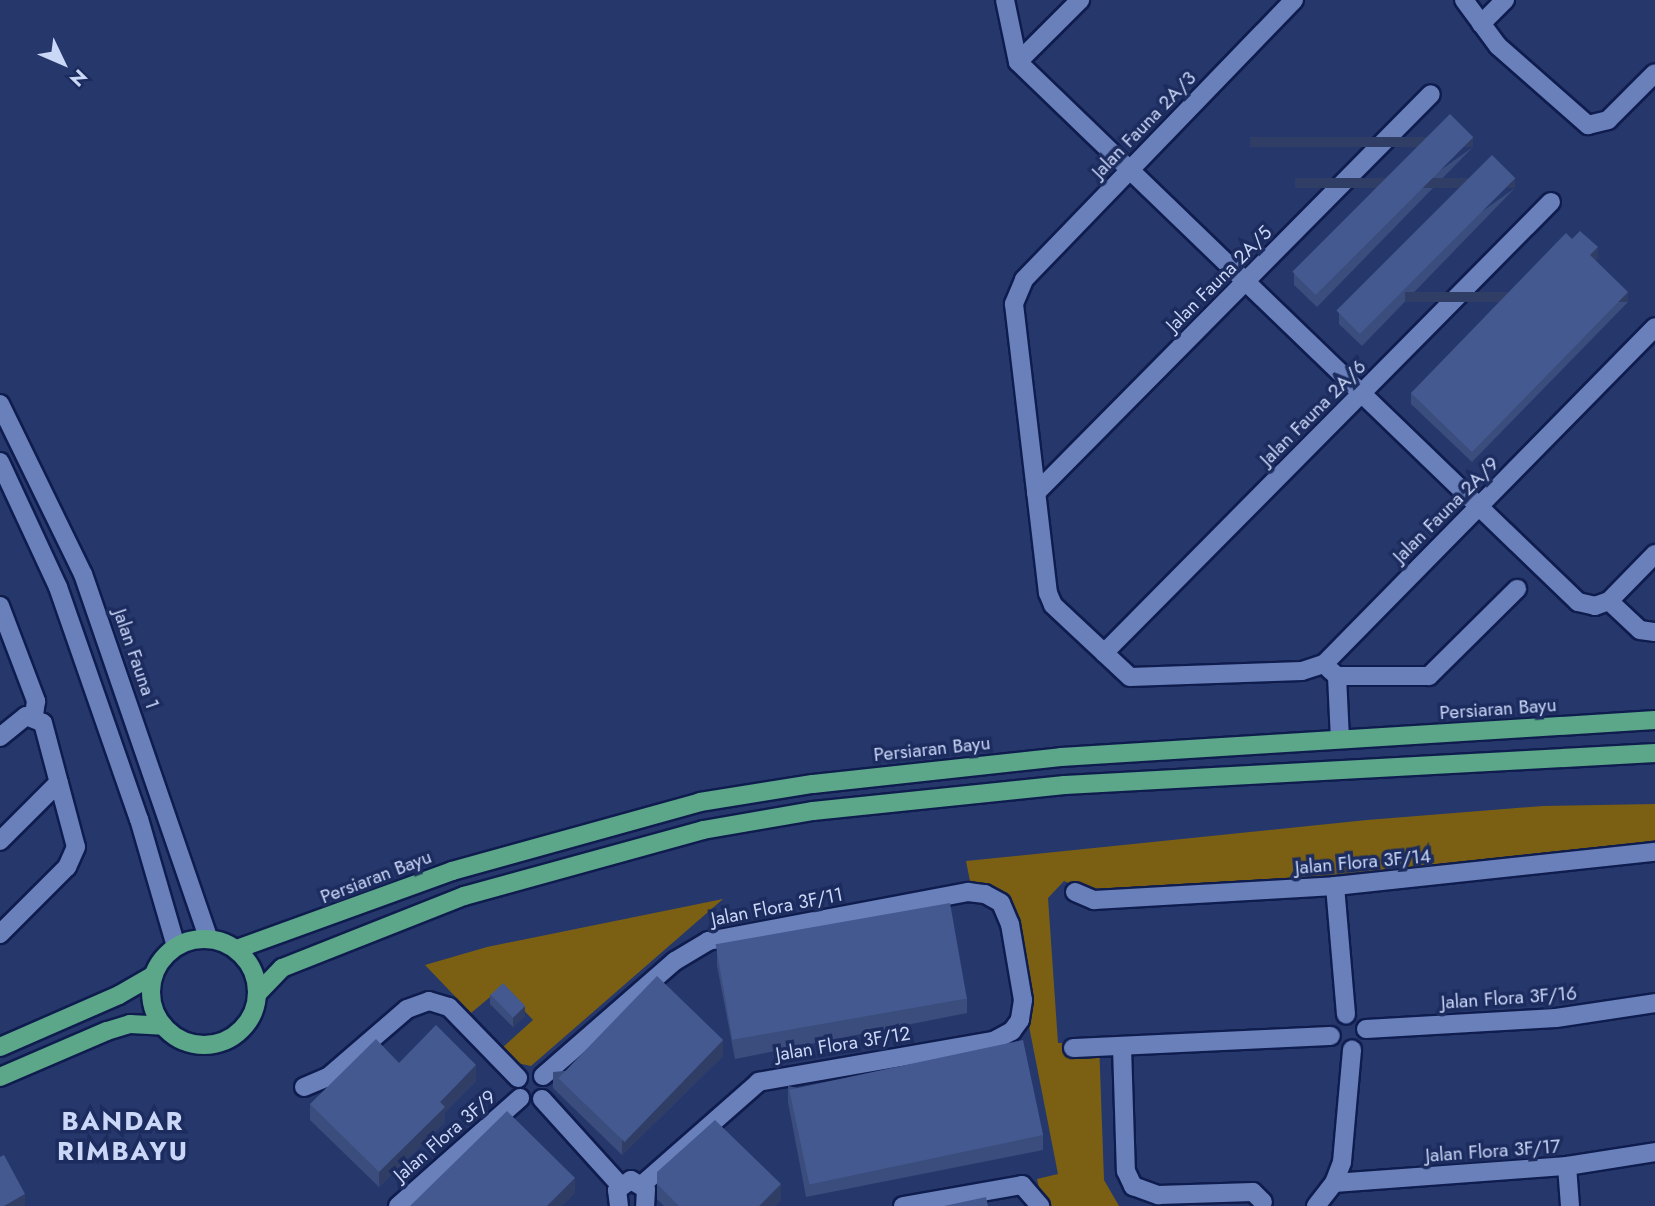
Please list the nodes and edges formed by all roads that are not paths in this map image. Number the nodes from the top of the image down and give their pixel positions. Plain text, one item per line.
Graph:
1 (1005, 0) edge
2 (1080, 0) edge
3 (1294, 0) edge
4 (1464, 0) edge
5 (1505, 0) edge
6 (1481, 24) junction
7 (1018, 62) junction
8 (1655, 73) edge
9 (1431, 94) dead end
10 (1130, 170) junction
11 (1551, 202) dead end
12 (1246, 281) junction
13 (1655, 327) edge
14 (1362, 393) junction
15 (0, 404) edge
16 (0, 462) edge
17 (1036, 494) junction
18 (1479, 506) junction
19 (1655, 554) edge
20 (1517, 589) dead end
21 (1609, 601) junction
22 (0, 606) edge
23 (4, 631) edge
24 (1655, 632) edge
25 (1104, 653) junction
26 (1330, 670) junction
27 (34, 716) junction
28 (1655, 720) edge
29 (6, 731) edge
30 (1340, 740) junction
31 (1655, 753) edge
32 (59, 782) junction
33 (0, 841) edge
34 (1655, 852) edge
35 (1335, 886) junction
36 (1075, 892) dead end
37 (0, 934) edge
38 (208, 938) junction
39 (176, 946) junction
40 (237, 949) junction
41 (1017, 961) joint
42 (153, 975) junction
43 (258, 993) junction
44 (1655, 1003) edge
45 (1346, 1015) junction
46 (163, 1026) junction
47 (1366, 1029) junction
48 (1331, 1036) junction
49 (0, 1047) edge
50 (1122, 1047) junction
51 (1073, 1048) dead end
52 (1352, 1049) junction
53 (543, 1076) junction
54 (0, 1077) edge
55 (519, 1077) junction
56 (304, 1087) dead end
57 (520, 1098) junction
58 (542, 1099) junction
59 (1655, 1152) edge
60 (1567, 1166) junction
61 (1334, 1183) junction
62 (643, 1184) junction
63 (620, 1185) junction
64 (1263, 1202) dead end
65 (398, 1206) edge
66 (618, 1206) edge
67 (645, 1206) edge
68 (903, 1206) edge
69 (1040, 1206) edge
70 (1316, 1206) edge
71 (1570, 1206) edge

1 - 7 street
2 - 7 street
3 - 10 street, Jalan Fauna 2A/3
4 - 6 street
5 - 6 street
6 - 8 street
7 - 10 street
9 - 12 street, Jalan Fauna 2A/5
10 - 12 street
10 - 17 street, Jalan Fauna 2A/3
11 - 14 street, Jalan Fauna 2A/6
12 - 14 street
12 - 17 street, Jalan Fauna 2A/5
13 - 18 street, Jalan Fauna 2A/9
14 - 18 street
14 - 25 street, Jalan Fauna 2A/6
15 - 38 street, Jalan Fauna 1
16 - 39 street
17 - 25 street
18 - 21 street
18 - 26 street, Jalan Fauna 2A/9
19 - 21 street
20 - 26 street
21 - 24 street
22 - 23 street
23 - 27 street
25 - 26 street
26 - 30 street
27 - 29 street
27 - 32 street
28 - 30 main road, Persiaran Bayu
30 - 40 main road, Persiaran Bayu
31 - 43 main road
32 - 33 street
32 - 37 street
34 - 35 street, Jalan Flora 3F/14
35 - 36 street, Jalan Flora 3F/14
35 - 45 street
38 - 39 main road
38 - 40 main road
39 - 42 main road
40 - 43 main road
41 - 53 street, Jalan Flora 3F/11
41 - 62 street, Jalan Flora 3F/12
42 - 46 main road
42 - 49 main road
43 - 46 main road
44 - 47 street, Jalan Flora 3F/16
45 - 47 street
45 - 48 street
46 - 54 main road
47 - 52 street
48 - 50 street
48 - 52 street
50 - 51 street
50 - 64 street
52 - 61 street
53 - 55 street
53 - 58 street
55 - 56 street
55 - 57 street
57 - 58 street
57 - 65 street, Jalan Flora 3F/9
58 - 63 street
59 - 60 street, Jalan Flora 3F/17
60 - 61 street, Jalan Flora 3F/17
60 - 71 street
61 - 70 street
62 - 63 street
62 - 67 street
63 - 66 street
68 - 69 street

